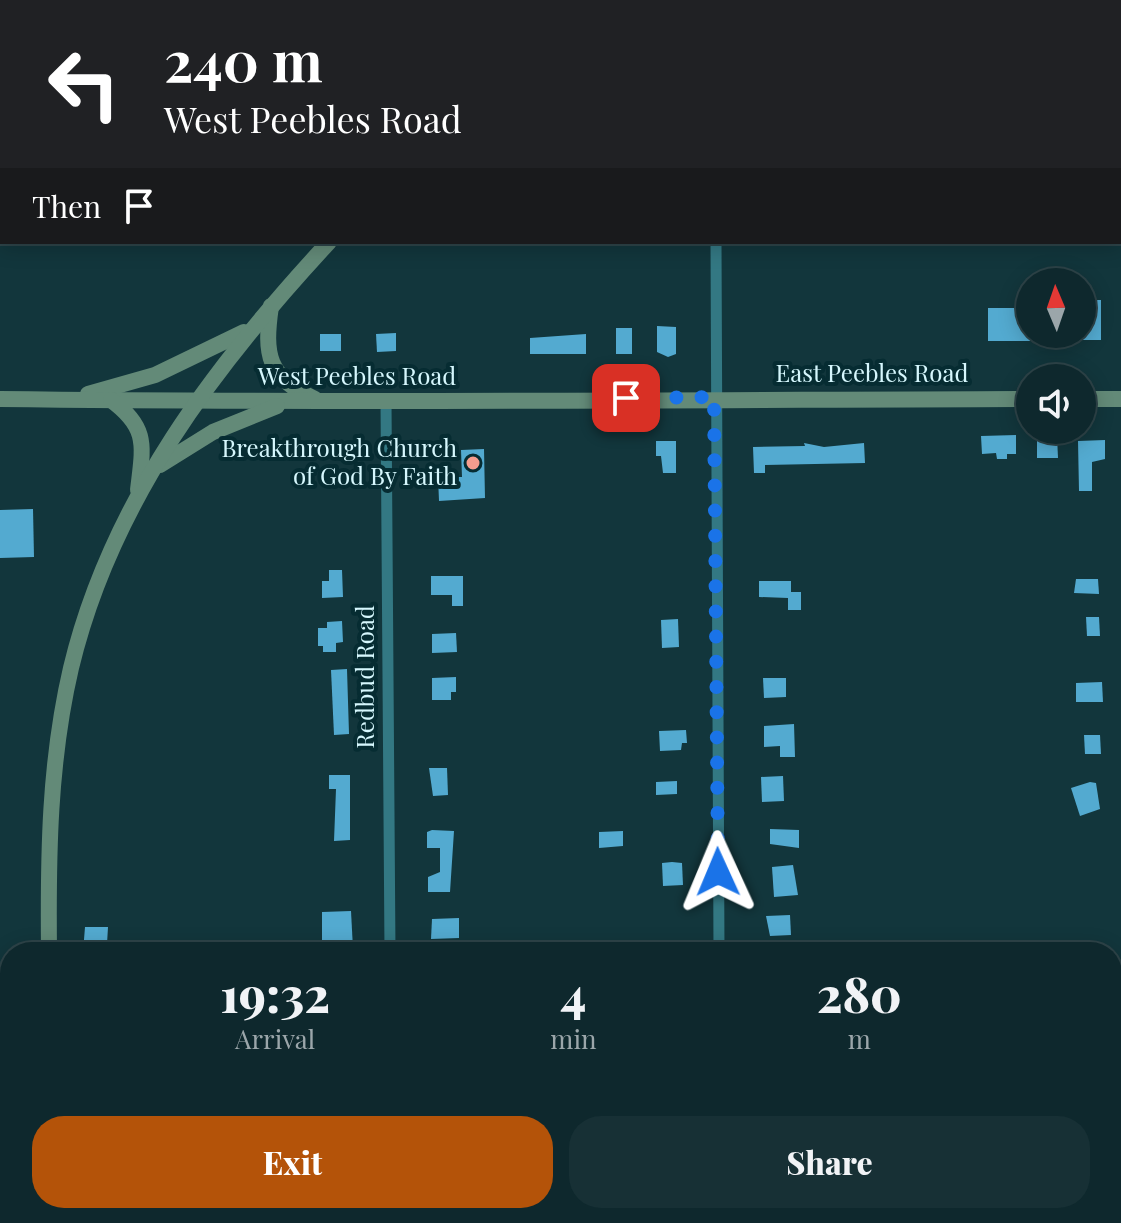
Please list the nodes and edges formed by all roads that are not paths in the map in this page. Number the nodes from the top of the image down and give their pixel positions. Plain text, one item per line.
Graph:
1 (327, 244) edge
2 (716, 244) edge
3 (271, 304) junction
4 (253, 327) junction
5 (714, 397) junction
6 (0, 399) edge
7 (1016, 399) edge
8 (1096, 399) edge
9 (1121, 399) edge
10 (65, 400) junction
11 (111, 400) junction
12 (195, 401) junction
13 (289, 401) junction
14 (320, 401) junction
15 (386, 402) junction
16 (152, 471) junction
17 (138, 493) junction
18 (49, 942) edge
19 (390, 942) edge
20 (719, 942) edge

1 - 3 main road
2 - 5 street
3 - 4 main road
3 - 14 main road
4 - 10 main road
4 - 12 main road
5 - 7 main road, East Peebles Road
5 - 15 main road, West Peebles Road
5 - 20 street
6 - 10 main road, West Peebles Road
8 - 9 main road
10 - 11 main road, West Peebles Road
11 - 12 main road, West Peebles Road
11 - 17 main road
12 - 13 main road, West Peebles Road
12 - 16 main road
13 - 14 main road, West Peebles Road
13 - 16 main road
14 - 15 main road, West Peebles Road
15 - 19 street, Redbud Road
16 - 17 main road
17 - 18 main road

